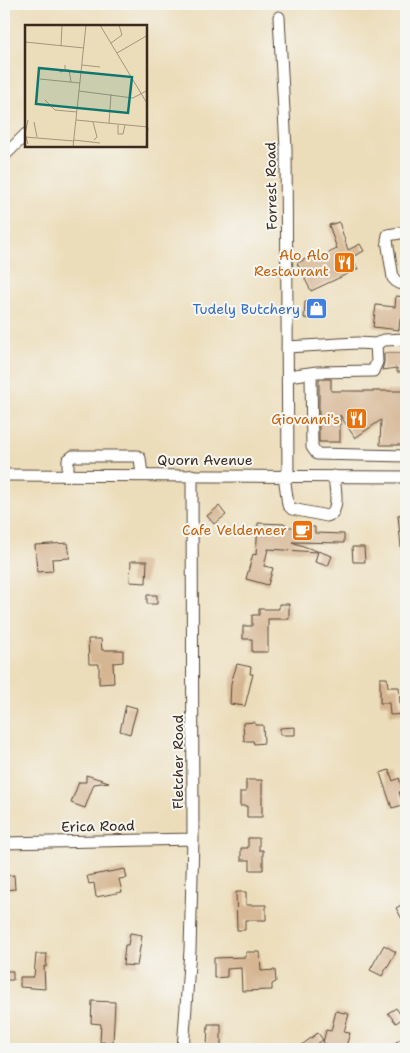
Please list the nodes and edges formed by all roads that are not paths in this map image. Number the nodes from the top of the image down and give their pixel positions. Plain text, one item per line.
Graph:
1 (279, 17) dead end
2 (25, 135) edge
3 (4, 156) edge
4 (406, 232) edge
5 (406, 284) edge
6 (406, 339) edge
7 (376, 344) junction
8 (287, 347) junction
9 (310, 373) junction
10 (288, 376) junction
11 (406, 456) edge
12 (4, 475) edge
13 (68, 475) junction
14 (142, 475) junction
15 (192, 475) junction
16 (286, 475) junction
17 (334, 476) junction
18 (406, 477) edge
19 (193, 839) junction
20 (4, 843) edge
21 (406, 1043) edge
22 (183, 1049) edge
23 (397, 1049) edge

1 - 8 street, Forrest Road
2 - 3 street
4 - 5 street
6 - 7 street
7 - 8 street
7 - 9 street
8 - 10 street, Forrest Road
9 - 10 street
9 - 11 street
10 - 16 street, Forrest Road
12 - 13 street, Quorn Avenue
13 - 14 street, Quorn Avenue
13 - 14 street
14 - 15 street, Quorn Avenue
15 - 16 street, Quorn Avenue
15 - 19 street, Fletcher Road
16 - 17 street, Quorn Avenue
16 - 17 street, Forrest Road
17 - 18 street, Quorn Avenue
19 - 20 street, Erica Road
19 - 22 street, Fletcher Road
21 - 23 street

